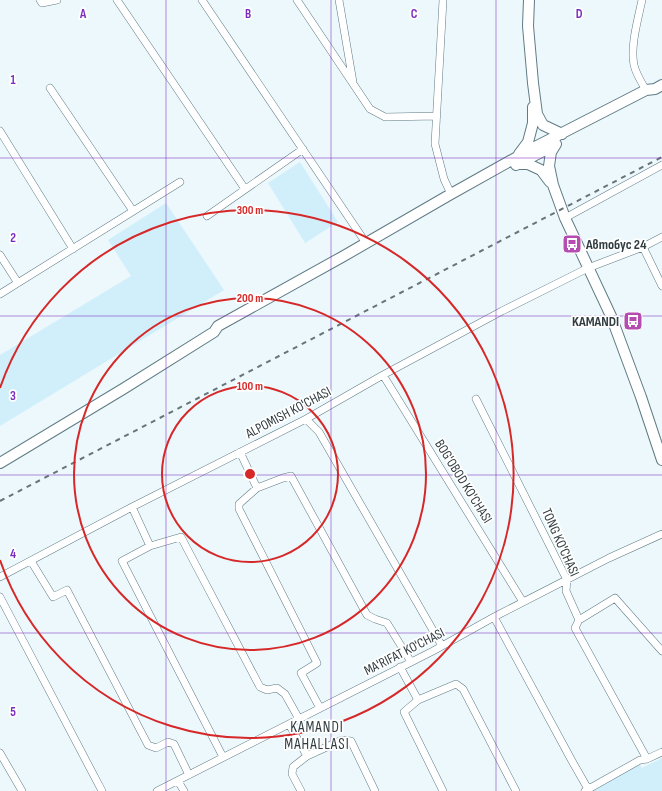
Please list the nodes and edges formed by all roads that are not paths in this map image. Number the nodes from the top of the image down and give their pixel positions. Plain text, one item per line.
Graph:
1 (40, 0) edge
2 (56, 0) edge
3 (117, 0) edge
4 (202, 0) edge
5 (297, 0) edge
6 (339, 0) edge
7 (443, 0) edge
8 (529, 0) edge
9 (642, 0) edge
10 (533, 83) junction
11 (353, 84) junction
12 (50, 88) dead end
13 (654, 88) edge
14 (437, 116) junction
15 (0, 131) edge
16 (562, 134) junction
17 (556, 144) junction
18 (303, 150) junction
19 (518, 161) junction
20 (662, 165) edge
21 (180, 182) dead end
22 (553, 185) junction
23 (245, 190) junction
24 (451, 194) junction
25 (133, 211) junction
26 (207, 216) dead end
27 (565, 218) junction
28 (662, 237) edge
29 (366, 243) junction
30 (643, 247) junction
31 (73, 249) junction
32 (0, 254) edge
33 (588, 268) junction
34 (18, 282) junction
35 (662, 286) edge
36 (0, 294) edge
37 (214, 332) junction
38 (383, 374) junction
39 (476, 399) dead end
40 (306, 419) junction
41 (240, 452) junction
42 (662, 460) edge
43 (0, 463) edge
44 (257, 488) junction
45 (132, 508) junction
46 (662, 534) edge
47 (150, 546) junction
48 (31, 561) junction
49 (0, 577) edge
50 (567, 580) junction
51 (0, 597) edge
52 (523, 602) junction
53 (494, 617) junction
54 (579, 620) junction
55 (442, 646) junction
56 (662, 651) edge
57 (411, 662) junction
58 (400, 667) junction
59 (418, 700) junction
60 (320, 708) junction
61 (299, 719) junction
62 (289, 724) junction
63 (662, 752) edge
64 (0, 753) edge
65 (307, 756) junction
66 (223, 757) junction
67 (646, 759) junction
68 (188, 775) junction
69 (178, 780) junction
70 (586, 790) edge
71 (22, 791) edge
72 (102, 791) edge
73 (157, 791) edge
74 (184, 791) edge
75 (301, 791) edge
76 (375, 791) edge
77 (443, 791) edge
78 (516, 791) edge

1 - 2 street
3 - 23 street
4 - 18 street
5 - 11 street
6 - 11 street
7 - 14 street
8 - 10 main road
9 - 13 street
10 - 16 main road
10 - 19 main road
11 - 14 street
12 - 25 street
13 - 16 main road
13 - 17 main road
14 - 24 street
15 - 31 street
16 - 19 main road
17 - 19 main road
17 - 22 main road
18 - 23 street
18 - 29 street
19 - 22 main road
19 - 24 main road
19 - 37 main road
20 - 27 street
21 - 25 street
22 - 27 main road
23 - 26 street
24 - 29 main road
25 - 31 street
27 - 33 main road
28 - 30 street, ALPOMISH KO'CHASI
29 - 37 main road
30 - 33 street, ALPOMISH KO'CHASI
30 - 35 street
31 - 34 street
32 - 34 street
33 - 38 street, ALPOMISH KO'CHASI
33 - 42 main road
34 - 36 street
37 - 43 main road
38 - 40 street, ALPOMISH KO'CHASI
38 - 52 street, BOG'OBOD KO'CHASI
39 - 50 street, TONG KO'CHASI
40 - 41 street, ALPOMISH KO'CHASI
40 - 55 street
41 - 44 street
41 - 45 street, ALPOMISH KO'CHASI
44 - 57 street
44 - 60 street
45 - 47 street
45 - 48 street, ALPOMISH KO'CHASI
46 - 50 street, MA'RIFAT KO'CHASI
47 - 61 street
47 - 66 street
48 - 49 street, ALPOMISH KO'CHASI
48 - 68 street
50 - 52 street, MA'RIFAT KO'CHASI
50 - 54 street, TONG KO'CHASI
51 - 72 street
52 - 53 street, MA'RIFAT KO'CHASI
53 - 55 street, MA'RIFAT KO'CHASI
53 - 70 street
54 - 56 street
54 - 67 street, TONG KO'CHASI
55 - 57 street, MA'RIFAT KO'CHASI
57 - 58 street, MA'RIFAT KO'CHASI
58 - 59 street
58 - 60 street, MA'RIFAT KO'CHASI
59 - 77 street
59 - 78 street
60 - 61 street, MA'RIFAT KO'CHASI
61 - 62 street, MA'RIFAT KO'CHASI
62 - 65 street
62 - 66 street, MA'RIFAT KO'CHASI
63 - 67 street
64 - 71 street
65 - 75 street
65 - 76 street
66 - 68 street, MA'RIFAT KO'CHASI
67 - 70 street
68 - 69 street, MA'RIFAT KO'CHASI
69 - 73 street, MA'RIFAT KO'CHASI
69 - 74 street

